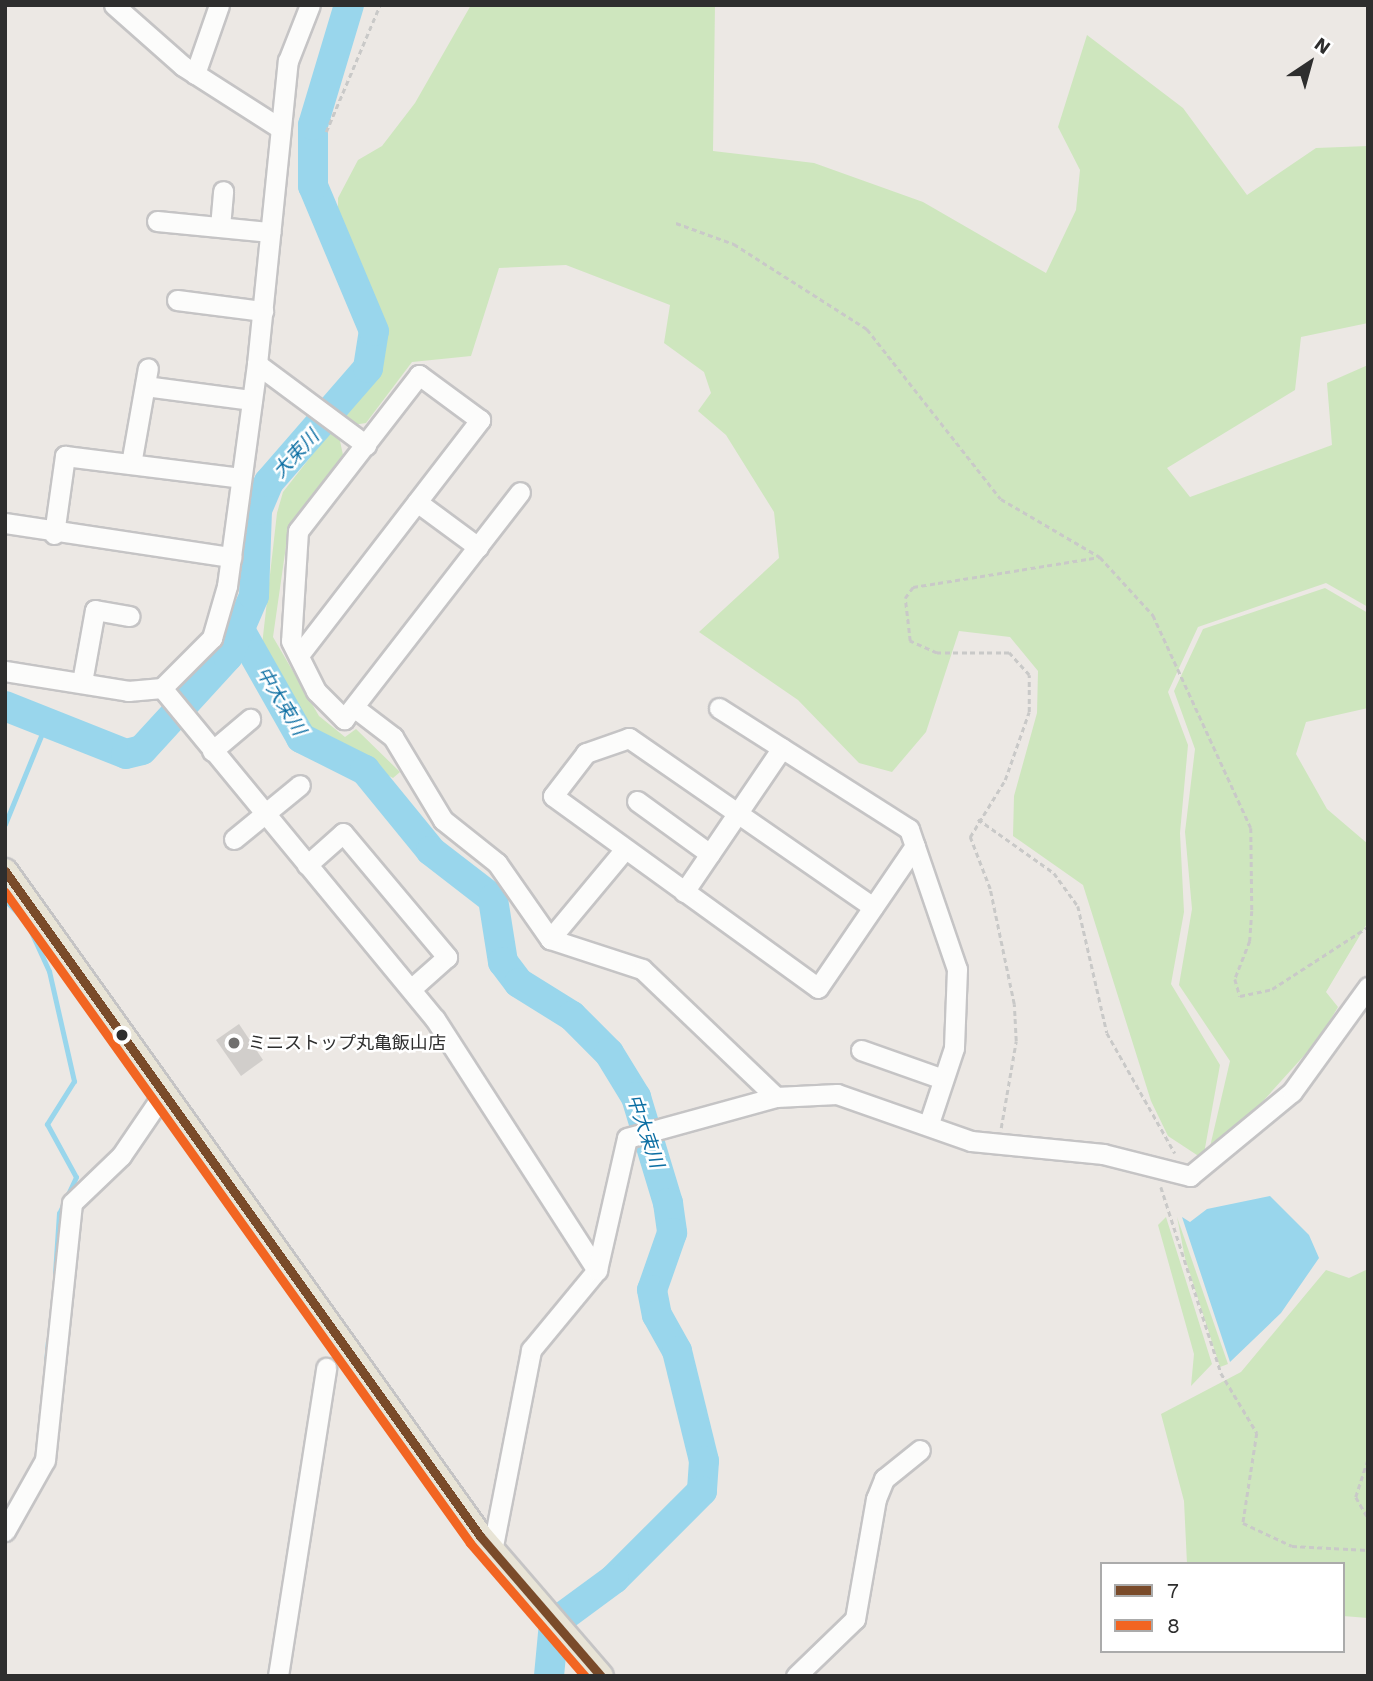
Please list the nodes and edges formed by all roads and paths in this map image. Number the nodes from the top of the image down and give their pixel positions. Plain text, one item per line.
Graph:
1 (114, 5) edge
2 (219, 5) edge
3 (310, 5) edge
4 (380, 5) edge
5 (195, 74) junction
6 (280, 128) junction
7 (326, 132) dead end
8 (223, 191) dead end
9 (157, 221) dead end
10 (676, 223) dead end
11 (220, 227) junction
12 (270, 232) junction
13 (177, 300) dead end
14 (263, 311) junction
15 (257, 364) junction
16 (252, 400) junction
17 (366, 445) junction
18 (131, 464) junction
19 (242, 478) junction
20 (520, 492) dead end
21 (417, 502) junction
22 (5, 523) edge
23 (54, 534) junction
24 (478, 547) junction
25 (231, 557) junction
26 (1100, 557) junction
27 (129, 616) dead end
28 (299, 655) junction
29 (5, 671) edge
30 (82, 682) junction
31 (165, 693) junction
32 (355, 708) junction
33 (719, 708) dead end
34 (250, 719) dead end
35 (782, 748) junction
36 (212, 751) junction
37 (300, 785) dead end
38 (637, 801) dead end
39 (738, 812) junction
40 (264, 814) junction
41 (978, 819) junction
42 (233, 839) dead end
43 (915, 846) junction
44 (625, 849) junction
45 (710, 854) junction
46 (307, 864) junction
47 (5, 871) edge
48 (684, 892) junction
49 (873, 907) junction
50 (1368, 927) edge
51 (550, 939) junction
52 (1368, 988) edge
53 (411, 989) junction
54 (861, 1049) dead end
55 (943, 1079) junction
56 (163, 1093) junction
57 (776, 1097) junction
58 (929, 1123) junction
59 (999, 1147) junction
60 (1153, 1168) junction
61 (1190, 1176) junction
62 (597, 1270) junction
63 (326, 1368) dead end
64 (920, 1450) dead end
65 (1368, 1460) edge
66 (1368, 1518) edge
67 (5, 1531) edge
68 (1368, 1550) edge
69 (492, 1551) junction
70 (278, 1676) edge
71 (601, 1676) edge
72 (796, 1676) edge

1 - 5 street
2 - 5 street
3 - 6 street
4 - 7 path
5 - 6 street
6 - 12 street
8 - 11 street
9 - 11 street
10 - 26 path
11 - 12 street
12 - 14 street
13 - 14 street
14 - 15 street
15 - 16 street
15 - 17 street
16 - 18 street
16 - 19 street
17 - 21 street
17 - 28 street
18 - 19 street
18 - 23 street
19 - 25 street
20 - 24 street
21 - 24 street
21 - 28 street
22 - 23 street
23 - 25 street
24 - 32 street
25 - 31 street
26 - 41 path
26 - 50 path
27 - 30 street
28 - 32 street
29 - 30 street
30 - 31 street
31 - 36 street
32 - 51 street
33 - 35 street
34 - 36 street
35 - 39 street
35 - 43 street
36 - 40 street
37 - 40 street
38 - 45 street
39 - 44 street
39 - 45 street
39 - 49 street
40 - 42 street
40 - 46 street
41 - 59 path
41 - 61 path
43 - 49 street
43 - 55 street
44 - 48 street
44 - 51 street
45 - 48 street
46 - 53 street
46 - 53 street
47 - 56 main road
48 - 49 street
51 - 57 street
52 - 61 street
53 - 62 street
54 - 55 street
55 - 58 street
56 - 67 street
56 - 69 main road
57 - 58 street
57 - 62 street
58 - 59 street
59 - 60 street
60 - 61 street
60 - 68 path
62 - 69 street
63 - 70 street
64 - 72 street
65 - 66 path
69 - 71 main road

